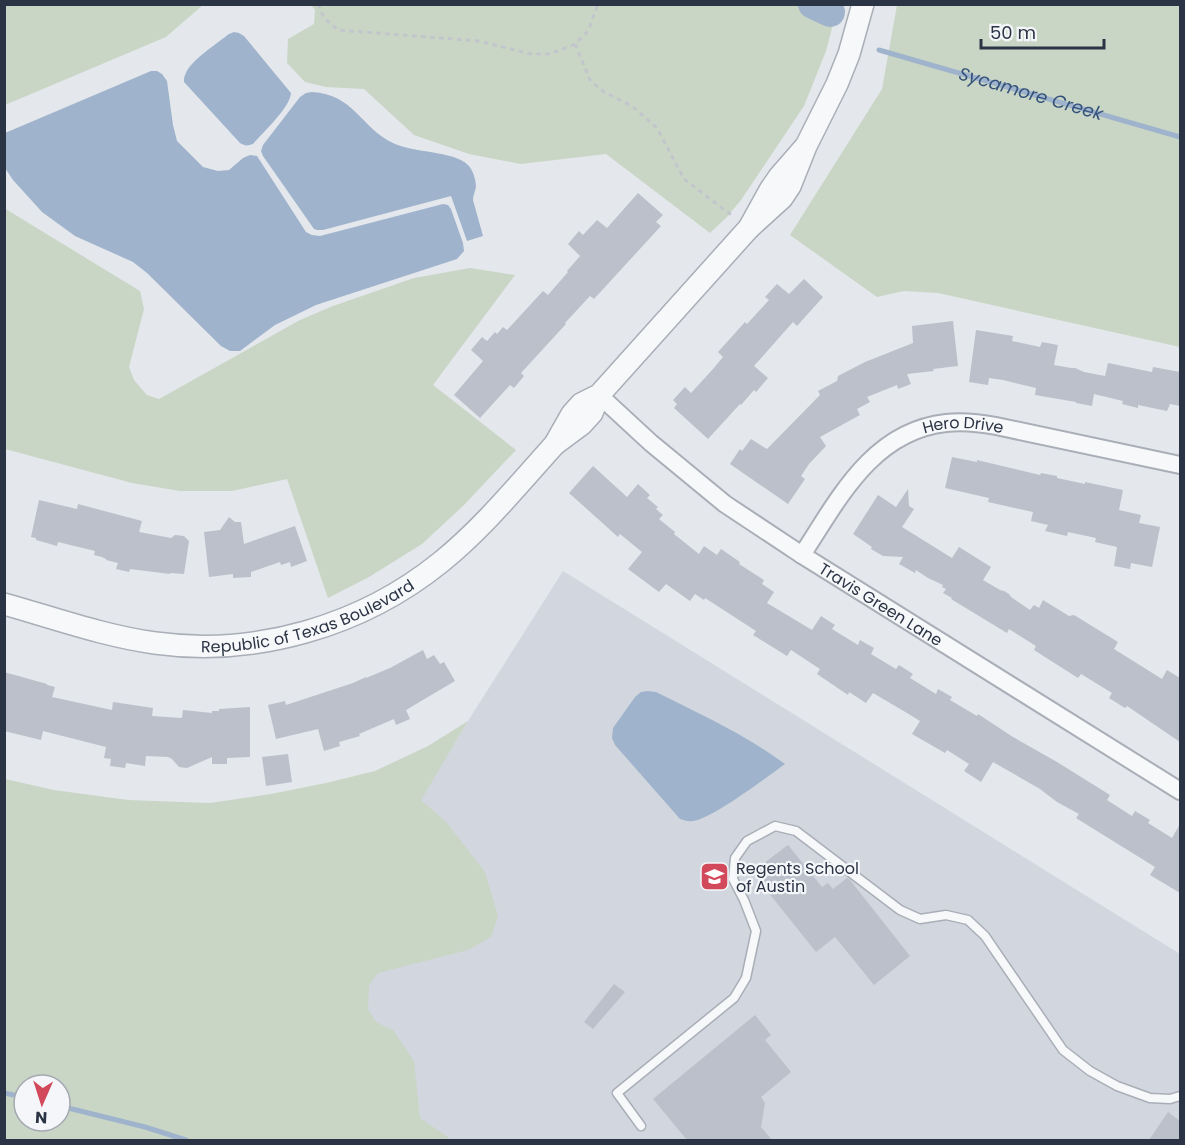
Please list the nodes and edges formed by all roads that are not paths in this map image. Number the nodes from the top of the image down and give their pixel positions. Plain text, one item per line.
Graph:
1 (863, 4) edge
2 (599, 395) junction
3 (1180, 465) edge
4 (802, 555) junction
5 (4, 604) edge
6 (1180, 790) edge
7 (1180, 1096) edge
8 (641, 1126) dead end

1 - 2 street, Republic of Texas Boulevard
2 - 4 street, Travis Green Lane
2 - 5 street, Republic of Texas Boulevard
3 - 4 street, Hero Drive
4 - 6 street, Travis Green Lane
7 - 8 lane

